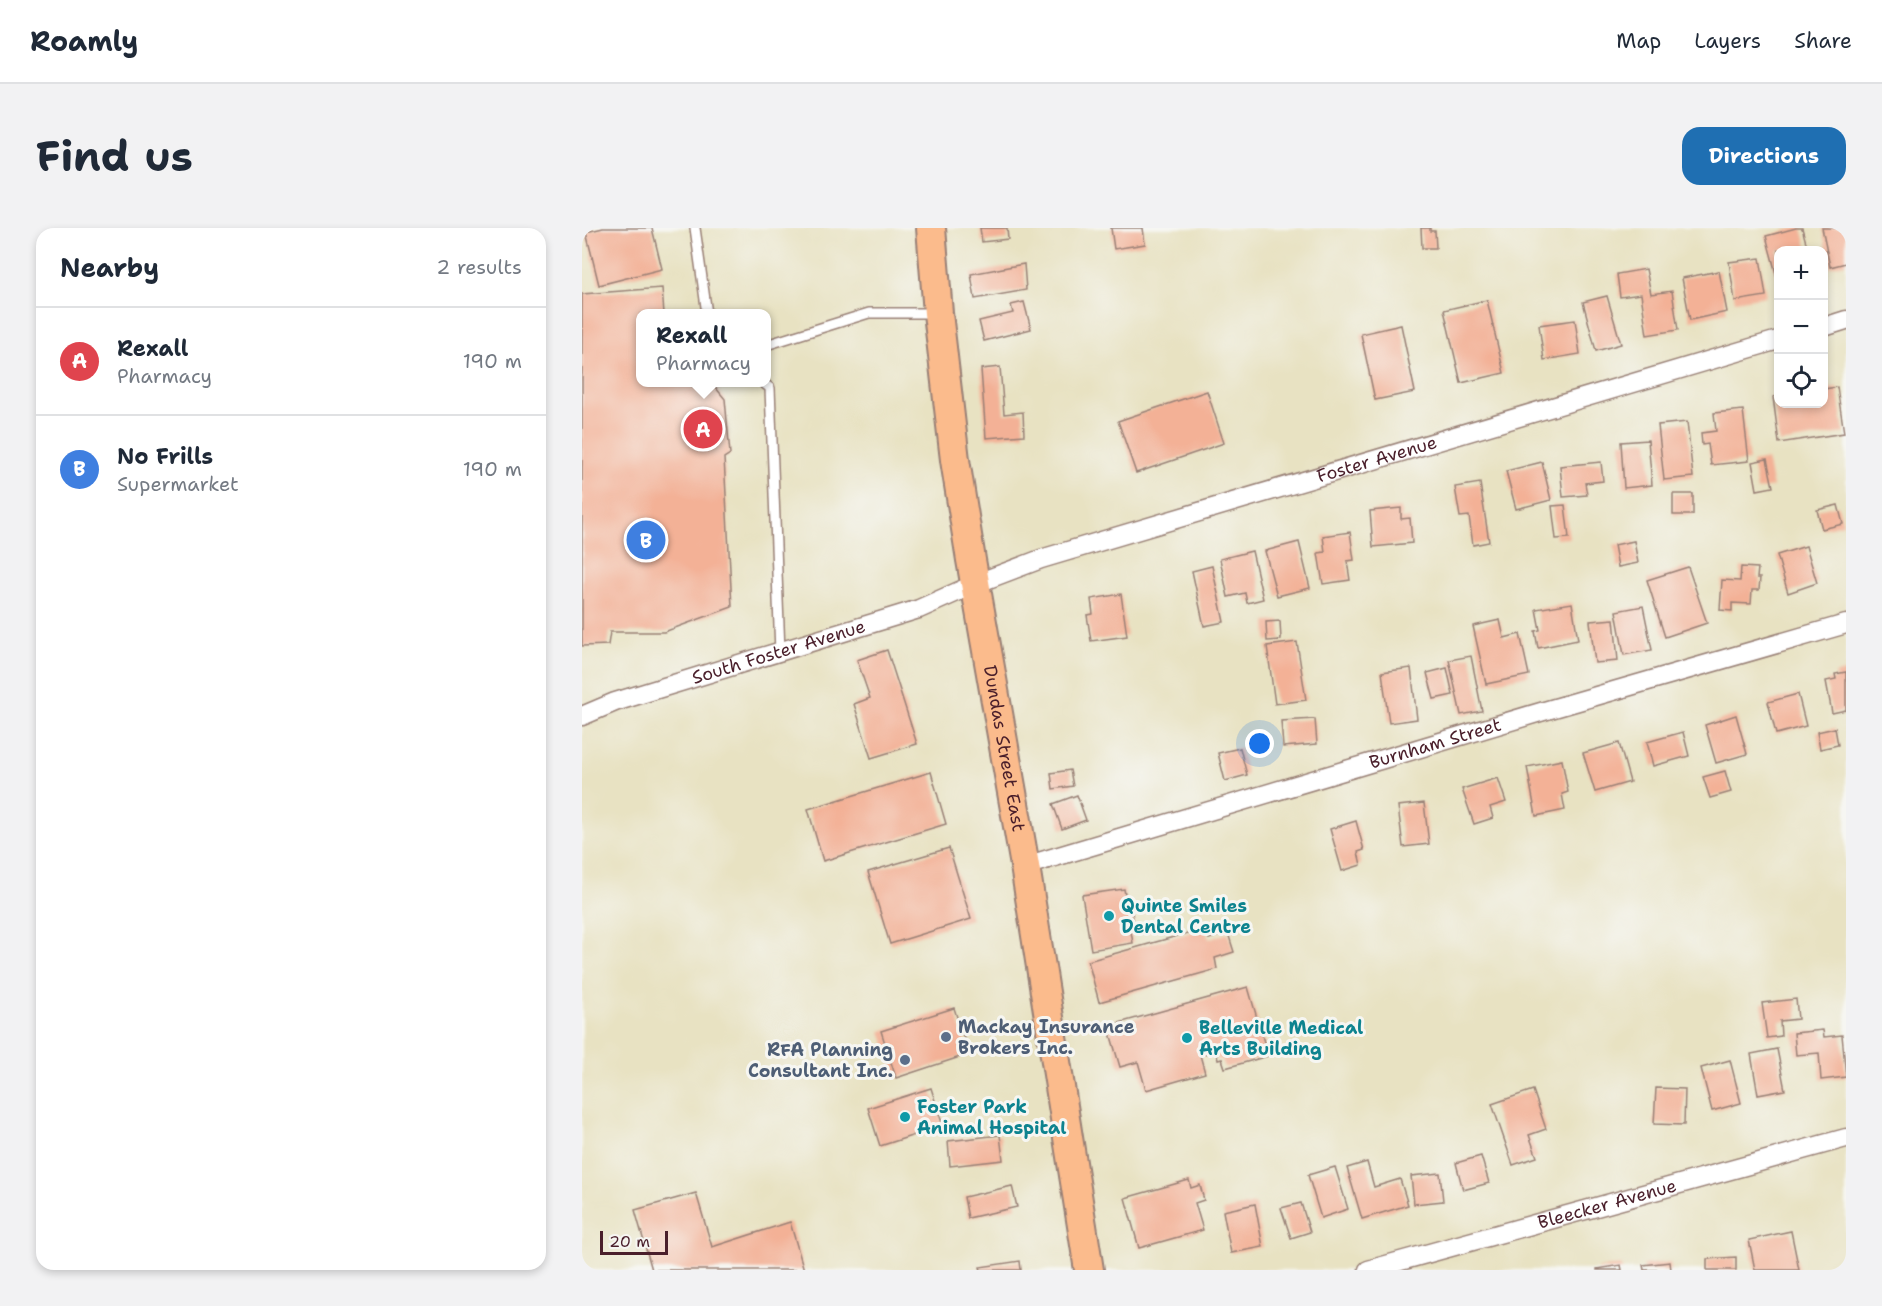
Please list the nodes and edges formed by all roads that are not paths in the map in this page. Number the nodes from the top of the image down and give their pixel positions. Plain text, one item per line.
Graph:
1 (695, 228) edge
2 (931, 228) edge
3 (706, 309) edge
4 (938, 313) junction
5 (1846, 320) edge
6 (1828, 326) edge
7 (1774, 341) edge
8 (771, 343) edge
9 (769, 387) edge
10 (975, 584) junction
11 (1846, 624) edge
12 (780, 652) junction
13 (582, 716) edge
14 (1025, 866) junction
15 (1846, 1138) edge
16 (1089, 1270) edge
17 (1368, 1270) edge

1 - 3 lane
2 - 4 main road, Dundas Street East
4 - 8 lane
4 - 10 main road, Dundas Street East
5 - 6 street
7 - 10 street, Foster Avenue
9 - 12 lane
10 - 12 street, South Foster Avenue
10 - 14 main road, Dundas Street East
11 - 14 street, Burnham Street
12 - 13 street, South Foster Avenue
14 - 16 main road, Dundas Street East
15 - 17 street, Bleecker Avenue

